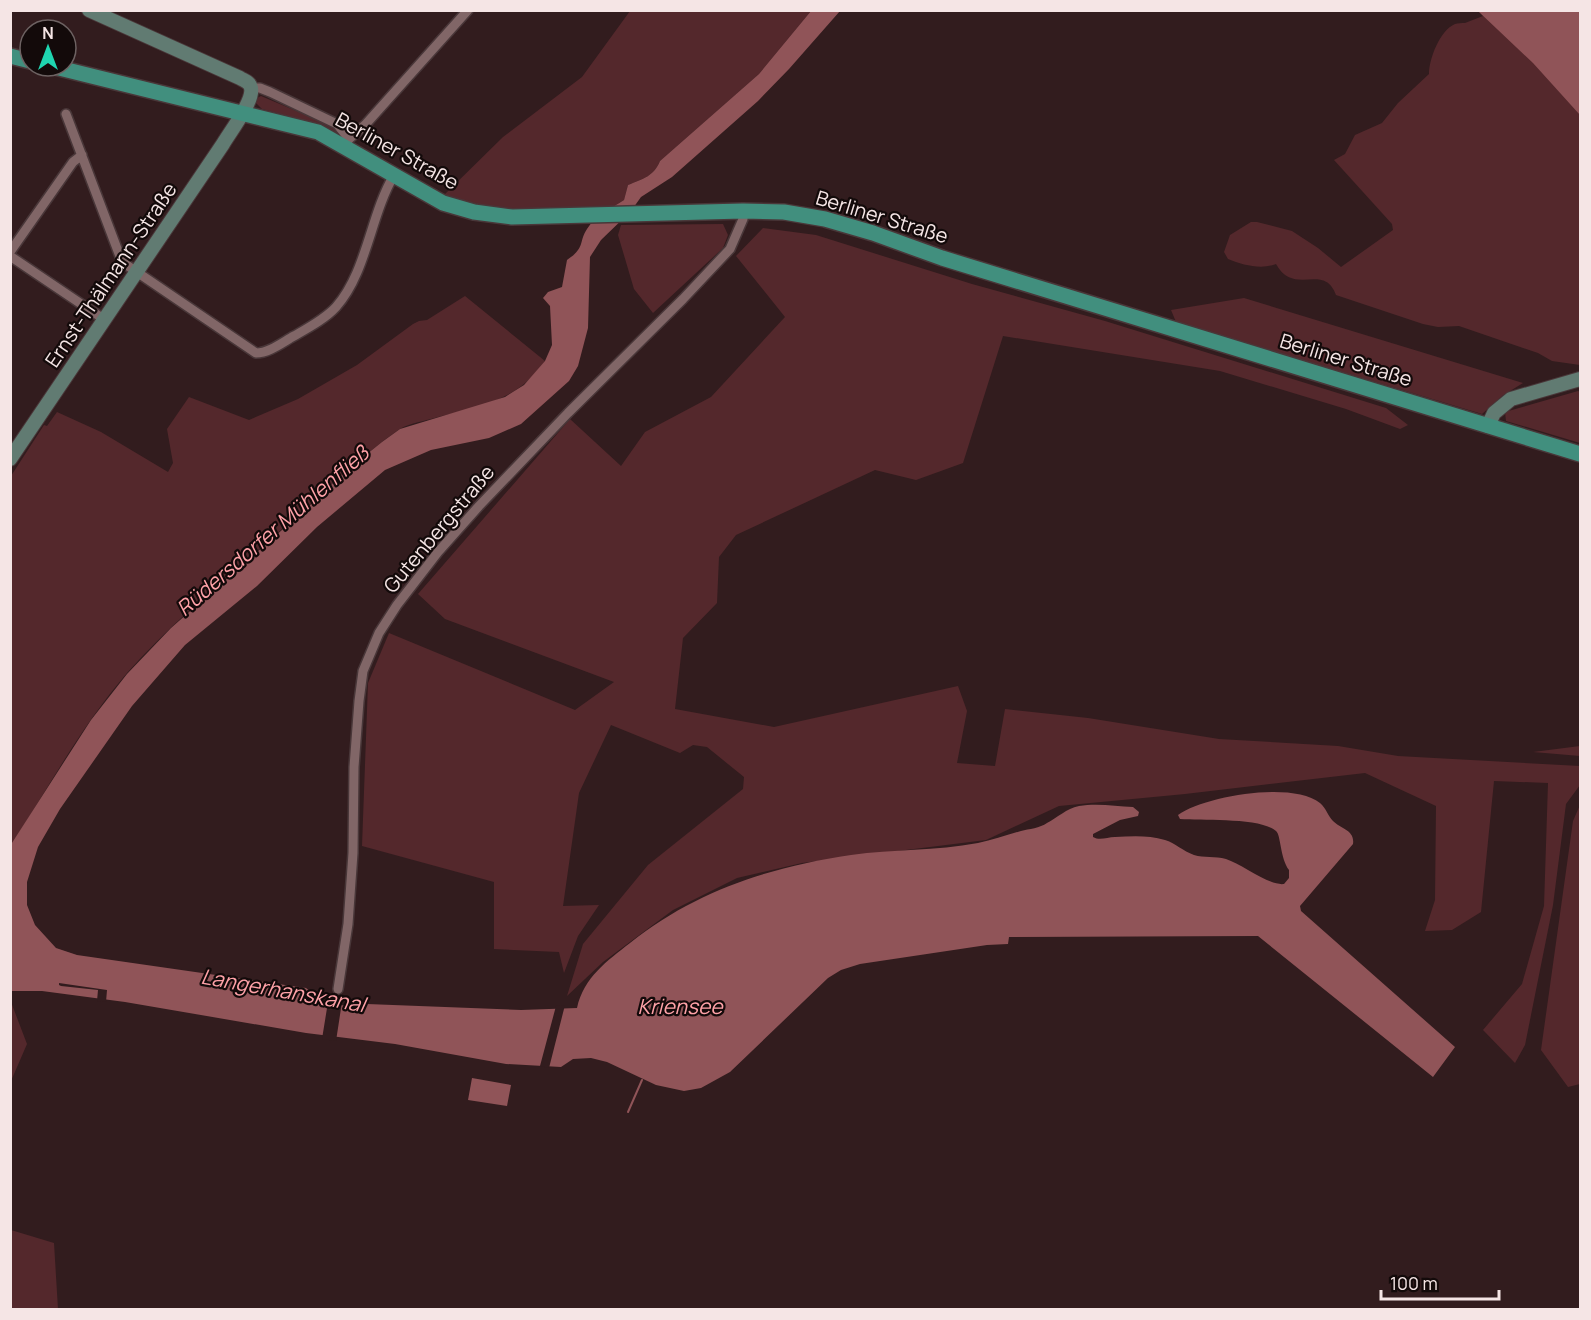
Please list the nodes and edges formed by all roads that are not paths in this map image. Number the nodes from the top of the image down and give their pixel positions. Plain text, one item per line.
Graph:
1 (89, 10) edge
2 (468, 10) edge
3 (78, 73) edge
4 (251, 88) junction
5 (243, 112) junction
6 (66, 114) dead end
7 (347, 143) junction
8 (82, 155) junction
9 (394, 175) junction
10 (743, 211) junction
11 (10, 254) edge
12 (137, 272) junction
13 (105, 320) junction
14 (1581, 379) edge
15 (1488, 426) junction
16 (1581, 454) edge
17 (10, 459) edge
18 (338, 989) dead end

1 - 4 main road
2 - 7 street
3 - 5 main road, Berliner Straße
4 - 5 main road, Ernst-Thälmann-Straße
4 - 7 street
5 - 7 main road, Berliner Straße
5 - 12 main road, Ernst-Thälmann-Straße
6 - 8 street
7 - 9 main road, Berliner Straße
8 - 11 street
8 - 12 street
9 - 10 main road, Berliner Straße
9 - 12 street
10 - 15 main road, Berliner Straße
10 - 18 street, Gutenbergstraße
11 - 13 street
12 - 13 main road, Ernst-Thälmann-Straße
13 - 17 main road, Ernst-Thälmann-Straße
14 - 15 main road
15 - 16 main road, Berliner Straße

